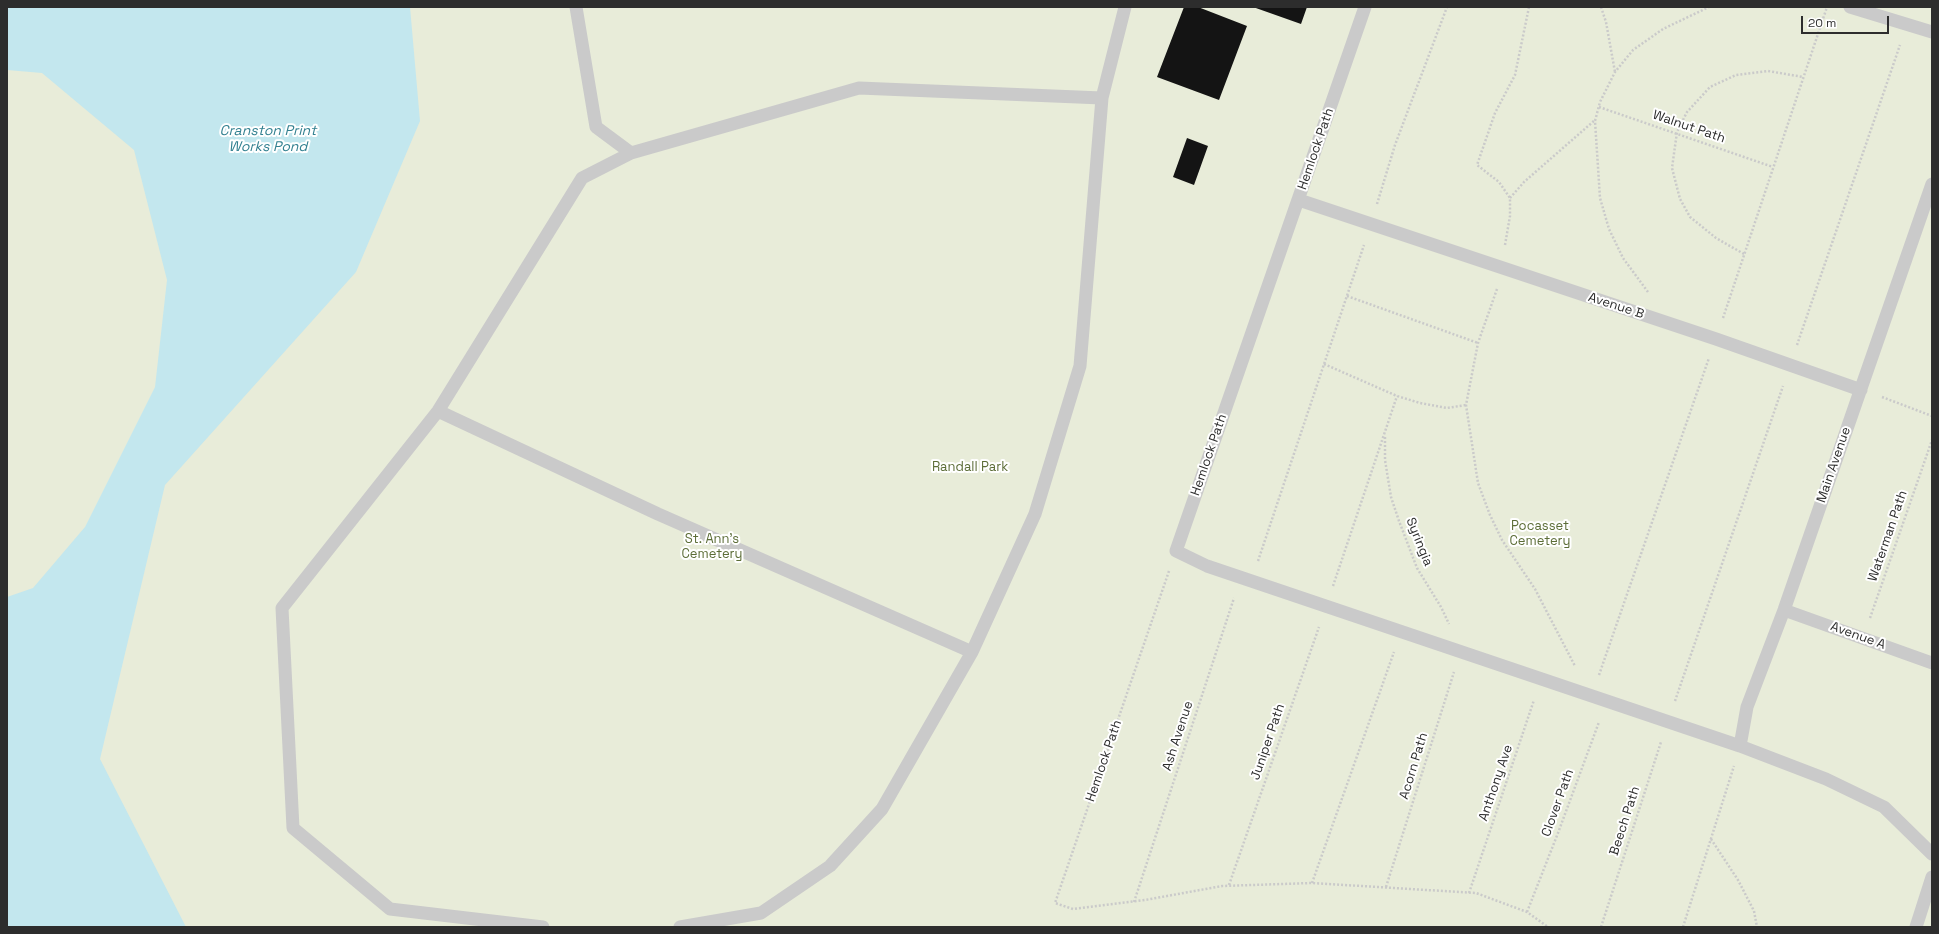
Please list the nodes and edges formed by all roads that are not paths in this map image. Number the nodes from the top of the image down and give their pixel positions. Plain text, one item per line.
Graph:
1 (576, 7) edge
2 (1125, 7) edge
3 (1365, 7) edge
4 (1850, 7) edge
5 (1932, 32) edge
6 (1102, 98) junction
7 (631, 153) junction
8 (1932, 184) edge
9 (1298, 200) junction
10 (1861, 390) junction
11 (438, 411) junction
12 (1784, 610) junction
13 (972, 652) junction
14 (1932, 663) edge
15 (1740, 746) junction
16 (1932, 854) edge
17 (1932, 878) edge
18 (543, 927) edge
19 (680, 927) edge
20 (1916, 927) edge

1 - 7 lane
2 - 6 lane
3 - 9 lane, Hemlock Path
4 - 5 lane
6 - 7 lane
6 - 13 lane
7 - 11 lane
8 - 10 lane, Main Avenue
9 - 10 lane, Avenue B
9 - 15 lane, Hemlock Path
10 - 12 lane, Main Avenue
11 - 13 lane
11 - 18 lane
12 - 14 lane, Avenue A
12 - 15 lane, Main Avenue
13 - 19 lane
15 - 16 lane
17 - 20 lane

